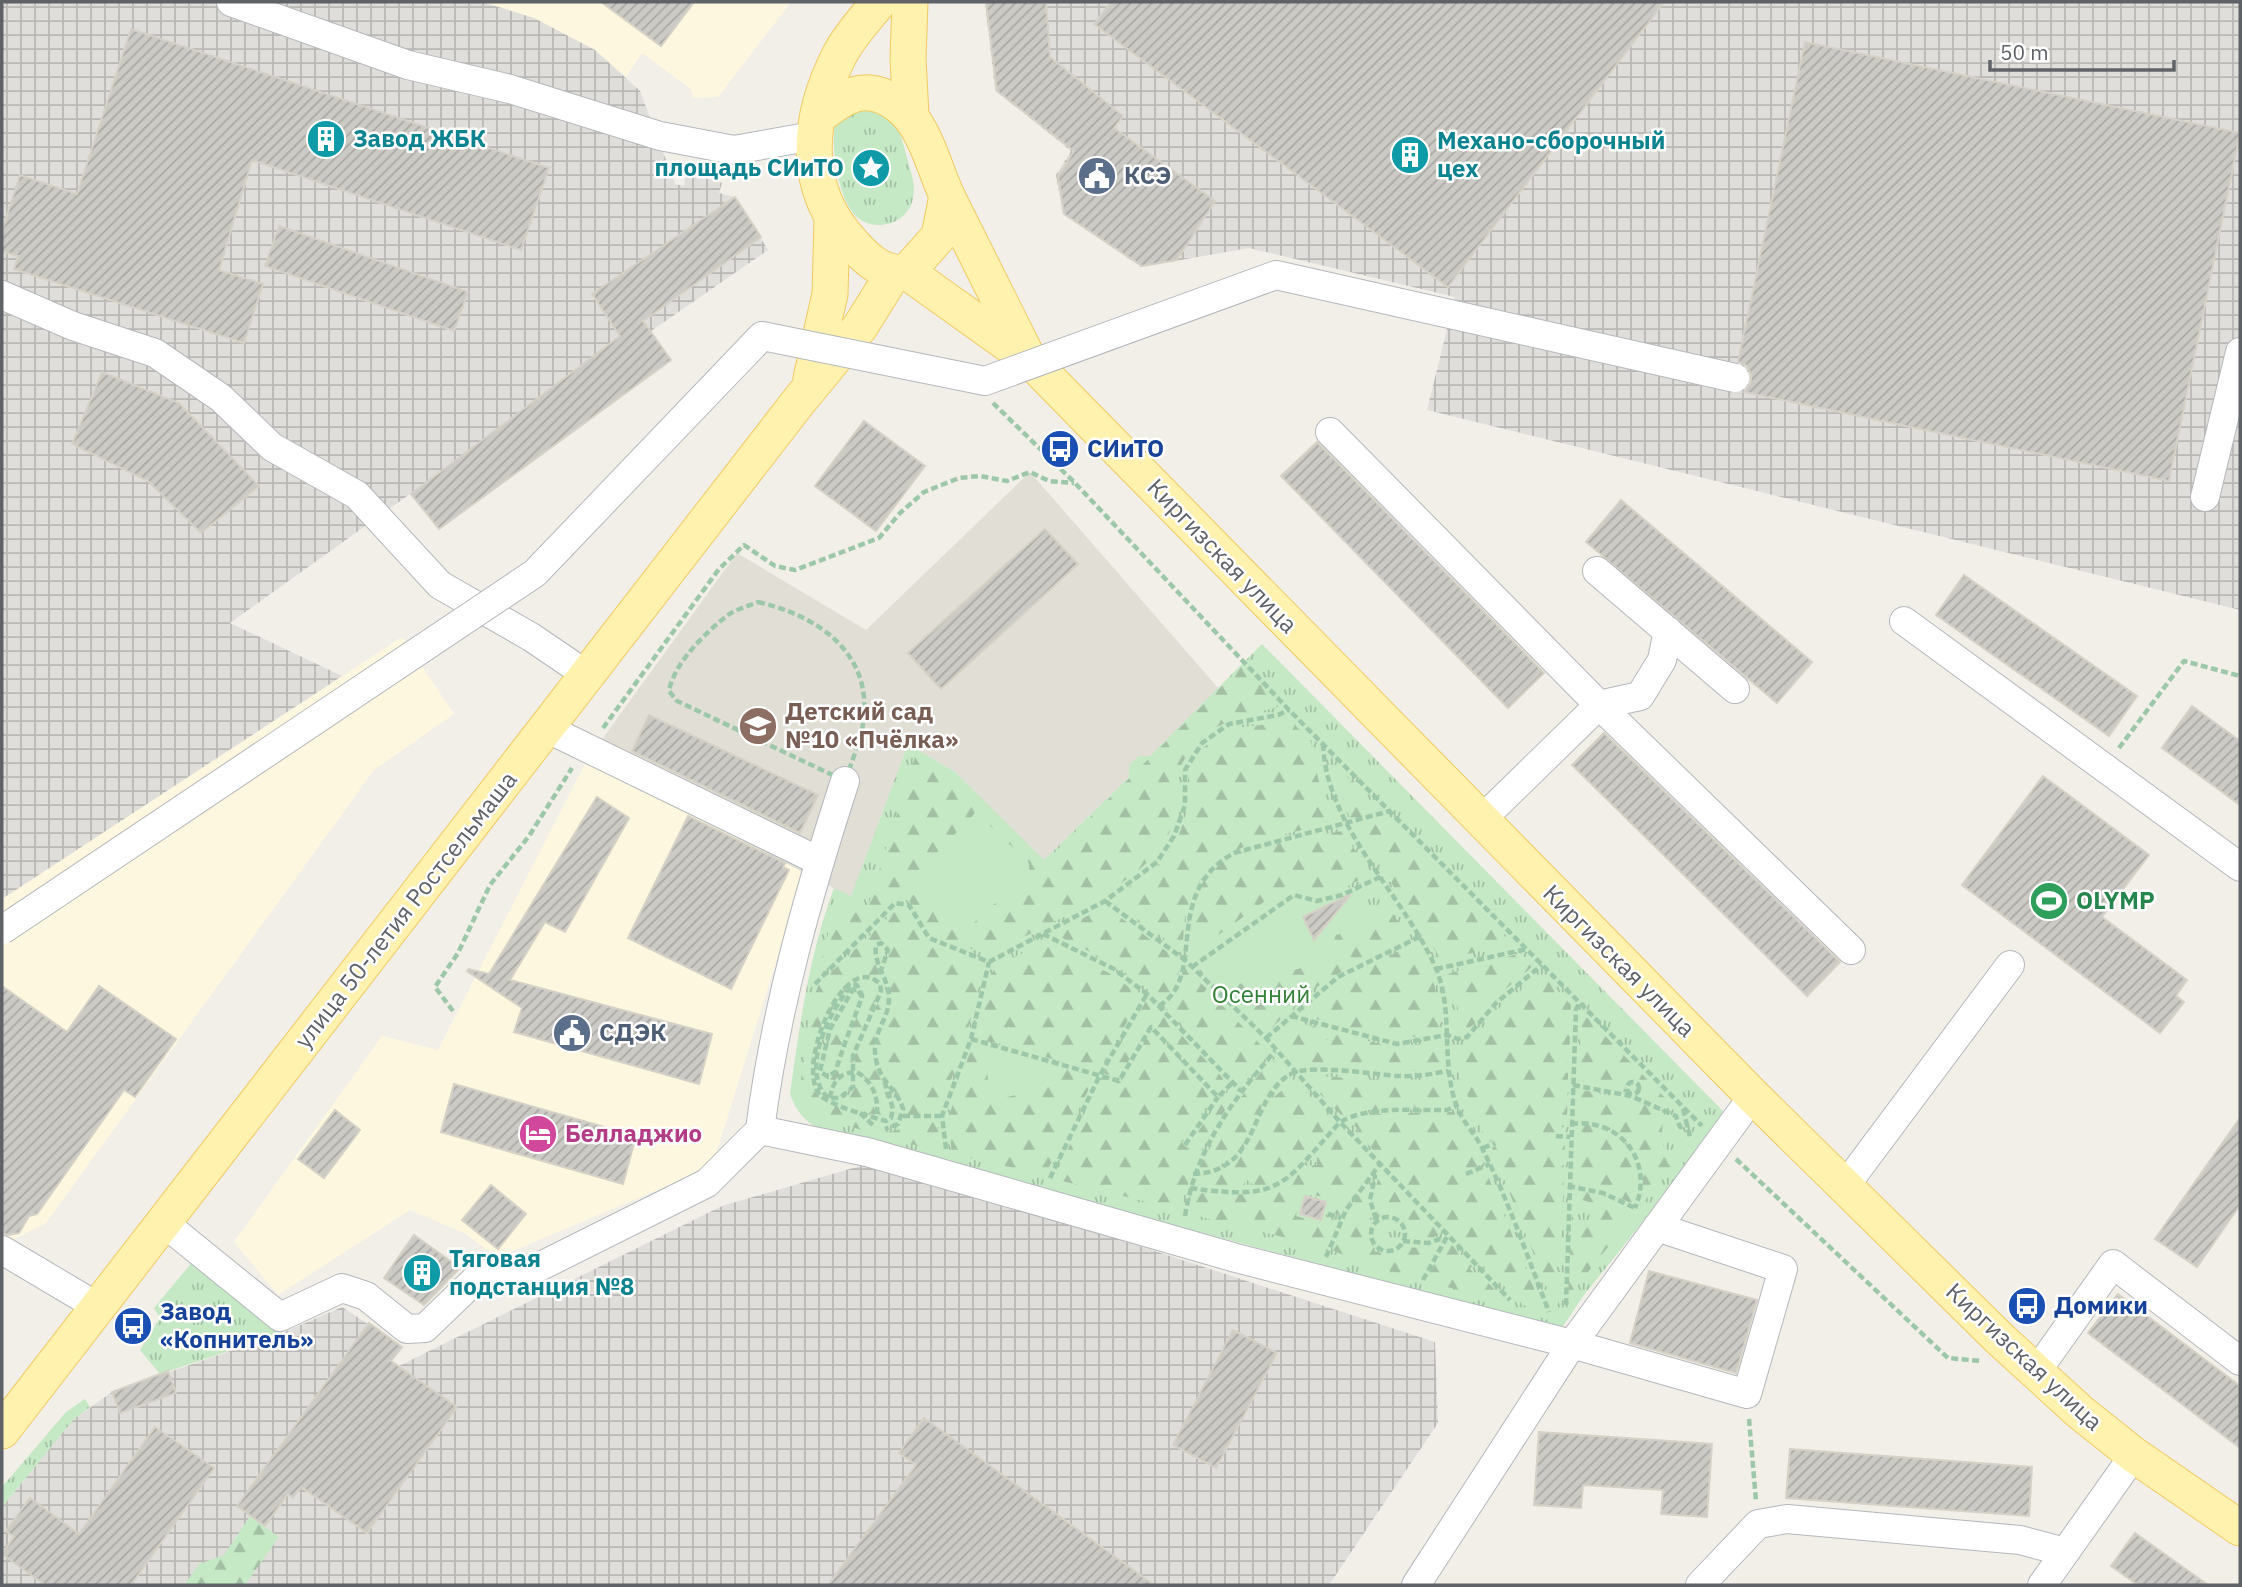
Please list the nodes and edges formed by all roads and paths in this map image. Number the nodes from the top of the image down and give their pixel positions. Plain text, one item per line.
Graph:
1 (230, 2) edge
2 (879, 2) edge
3 (911, 2) edge
4 (911, 116) junction
5 (815, 127) junction
6 (947, 196) junction
7 (832, 219) junction
8 (900, 273) junction
9 (2, 295) edge
10 (2240, 352) edge
11 (1029, 359) junction
12 (1735, 378) dead end
13 (810, 388) junction
14 (991, 402) dead end
15 (1330, 432) dead end
16 (1075, 483) junction
17 (2205, 497) dead end
18 (1597, 571) dead end
19 (1903, 621) dead end
20 (1668, 631) junction
21 (587, 675) junction
22 (2240, 676) edge
23 (1735, 689) dead end
24 (1599, 705) junction
25 (1289, 710) junction
26 (546, 729) junction
27 (1323, 743) junction
28 (588, 747) junction
29 (2104, 768) junction
30 (845, 781) junction
31 (1390, 811) junction
32 (1480, 821) junction
33 (1347, 825) junction
34 (819, 861) junction
35 (2240, 867) edge
36 (1382, 876) junction
37 (1105, 901) junction
38 (2, 930) edge
39 (1043, 934) junction
40 (1419, 937) junction
41 (1527, 949) junction
42 (1851, 950) dead end
43 (1183, 958) junction
44 (989, 962) junction
45 (1543, 965) junction
46 (2010, 965) dead end
47 (1192, 967) junction
48 (1436, 969) junction
49 (880, 973) junction
50 (787, 993) junction
51 (1147, 994) junction
52 (862, 997) junction
53 (1580, 1003) junction
54 (1159, 1006) junction
55 (453, 1011) dead end
56 (1291, 1016) junction
57 (1447, 1035) junction
58 (1266, 1038) junction
59 (971, 1039) junction
60 (1275, 1051) junction
61 (853, 1071) junction
62 (1448, 1071) junction
63 (1295, 1072) junction
64 (1100, 1075) junction
65 (884, 1080) junction
66 (1233, 1082) junction
67 (1573, 1085) junction
68 (1241, 1091) junction
69 (1753, 1096) junction
70 (1218, 1097) junction
71 (831, 1098) junction
72 (1456, 1106) junction
73 (1682, 1106) junction
74 (859, 1111) junction
75 (903, 1116) junction
76 (942, 1116) junction
77 (876, 1118) junction
78 (1340, 1122) junction
79 (1571, 1124) junction
80 (1689, 1125) junction
81 (760, 1130) junction
82 (1556, 1136) dead end
83 (1570, 1137) junction
84 (1690, 1141) dead end
85 (1495, 1143) dead end
86 (1719, 1143) junction
87 (1185, 1144) dead end
88 (1483, 1148) junction
89 (935, 1153) dead end
90 (1380, 1164) junction
91 (1490, 1164) junction
92 (1371, 1173) junction
93 (1193, 1174) junction
94 (1466, 1174) dead end
95 (1060, 1185) dead end
96 (1568, 1186) junction
97 (1845, 1186) junction
98 (1189, 1188) junction
99 (1635, 1208) junction
100 (1328, 1214) dead end
101 (1172, 1217) dead end
102 (1341, 1219) junction
103 (1649, 1220) junction
104 (164, 1223) junction
105 (1377, 1223) junction
106 (1448, 1235) junction
107 (1403, 1241) junction
108 (1444, 1241) junction
109 (2, 1250) edge
110 (1313, 1254) dead end
111 (1326, 1258) junction
112 (1338, 1261) dead end
113 (1422, 1285) dead end
114 (1573, 1299) dead end
115 (1566, 1305) junction
116 (99, 1307) junction
117 (1518, 1308) dead end
118 (1550, 1312) junction
119 (1542, 1314) dead end
120 (1572, 1344) junction
121 (2239, 1357) edge
122 (2028, 1365) junction
123 (1747, 1394) junction
124 (2, 1431) edge
125 (2134, 1455) junction
126 (1758, 1524) junction
127 (2240, 1528) edge
128 (2065, 1552) junction
129 (2049, 1583) edge
130 (1416, 1585) edge
131 (1700, 1585) edge

1 - 5 street
2 - 5 main road
3 - 4 main road
4 - 5 main road
4 - 6 main road
5 - 7 main road
6 - 8 main road
6 - 11 main road
7 - 8 main road
7 - 13 main road
8 - 11 main road
8 - 13 main road, улица 50-летия Ростсельмаша
9 - 21 street
10 - 17 street
11 - 32 main road, Киргизская улица
12 - 38 street, bridge
13 - 21 main road, улица 50-летия Ростсельмаша
14 - 16 path
15 - 24 street
16 - 25 path
16 - 28 path
18 - 20 street
19 - 29 street
20 - 23 street
20 - 24 street
21 - 26 main road, улица 50-летия Ростсельмаша
22 - 29 path
24 - 32 street
24 - 42 street
25 - 27 path
25 - 37 path
26 - 28 street
26 - 104 main road, улица 50-летия Ростсельмаша
27 - 31 path
27 - 33 path
28 - 34 street
28 - 55 path
29 - 35 street
30 - 30 path
30 - 34 street
31 - 33 path
31 - 41 path
32 - 69 main road, Киргизская улица
33 - 36 path
33 - 43 path
34 - 50 street
36 - 40 path
36 - 47 path
37 - 39 path
37 - 43 path
39 - 44 path
39 - 51 path
40 - 48 path
40 - 56 path
41 - 45 path
41 - 48 path
43 - 47 path
43 - 54 path
44 - 50 path
44 - 59 path
45 - 53 path
45 - 57 path
46 - 97 street
47 - 58 path
48 - 57 path
49 - 49 path
49 - 65 path
50 - 81 street
51 - 54 path
51 - 64 path
52 - 52 path
52 - 71 path
53 - 67 path
53 - 73 path
54 - 66 path
56 - 57 path
56 - 58 path
57 - 62 path
58 - 60 path
59 - 64 path
59 - 76 path
60 - 63 path
60 - 68 path
61 - 71 path
61 - 71 path
61 - 74 path
61 - 77 path
62 - 63 path
62 - 72 path
63 - 78 path
63 - 93 path
64 - 70 path
64 - 95 path
65 - 75 path
65 - 77 path
66 - 68 path
66 - 70 path
67 - 79 path
67 - 80 path
68 - 93 path
69 - 86 street
69 - 97 main road, Киргизская улица
70 - 87 path
72 - 78 path
72 - 88 path
73 - 80 path
73 - 86 path
74 - 75 path
74 - 77 path
75 - 76 path
76 - 89 path
78 - 90 path
78 - 98 path
79 - 83 path
79 - 99 path
80 - 84 path
81 - 104 street
81 - 120 street
82 - 83 path
83 - 96 path
85 - 88 path
86 - 103 street
86 - 122 path
88 - 91 path
90 - 92 path
90 - 106 path
91 - 94 path
91 - 118 path
92 - 102 path
92 - 105 path
93 - 98 path
96 - 99 path
96 - 115 path
97 - 122 main road, Киргизская улица
98 - 101 path
99 - 103 path
100 - 102 path
102 - 111 path
103 - 120 street
103 - 123 street
104 - 116 main road, улица 50-летия Ростсельмаша
105 - 107 path
105 - 107 path
106 - 108 path
106 - 117 path
107 - 108 path
108 - 113 path
109 - 116 street
110 - 111 path
111 - 112 path
114 - 115 path
115 - 118 path
116 - 124 main road, улица 50-летия Ростсельмаша
118 - 119 path
120 - 123 street
120 - 130 street
121 - 122 street
122 - 125 main road, Киргизская улица
123 - 126 path
125 - 127 main road, Киргизская улица
125 - 128 street
126 - 128 street
126 - 131 street
128 - 129 street

